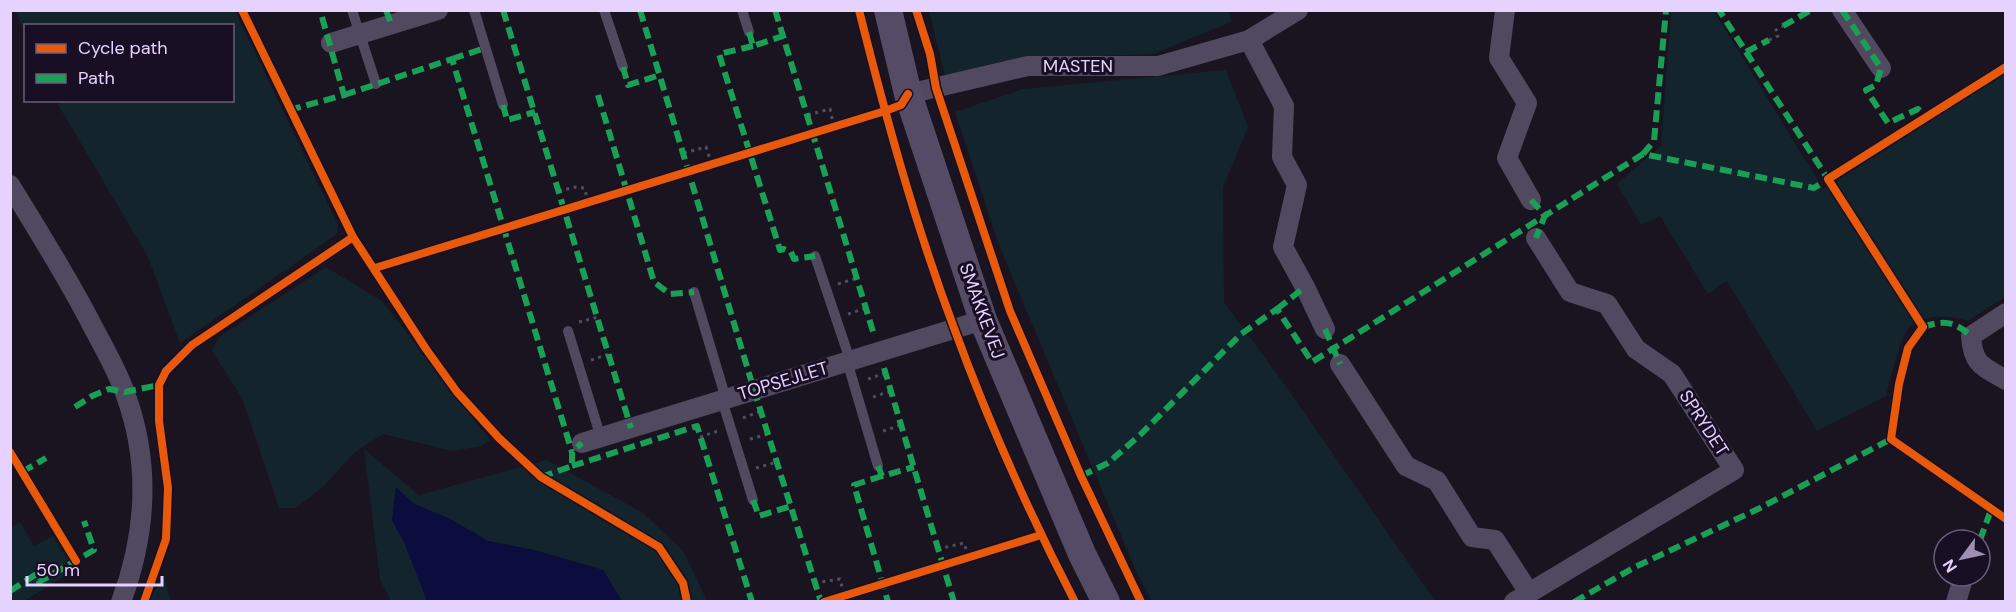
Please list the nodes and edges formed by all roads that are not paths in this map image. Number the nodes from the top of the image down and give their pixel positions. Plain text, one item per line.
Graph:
1 (352, 10) edge
2 (438, 10) edge
3 (474, 10) edge
4 (604, 10) edge
5 (742, 10) edge
6 (888, 10) edge
7 (1298, 10) edge
8 (1505, 10) edge
9 (1842, 10) edge
10 (749, 32) dead end
11 (360, 34) junction
12 (1249, 40) junction
13 (331, 42) dead end
14 (623, 67) dead end
15 (1881, 68) dead end
16 (376, 84) dead end
17 (908, 94) junction
18 (502, 105) dead end
19 (10, 185) edge
20 (1531, 200) dead end
21 (1536, 238) dead end
22 (815, 256) dead end
23 (694, 292) dead end
24 (2006, 313) edge
25 (983, 320) junction
26 (1325, 329) dead end
27 (568, 331) road end
28 (848, 361) junction
29 (1340, 364) dead end
30 (2006, 381) edge
31 (724, 399) junction
32 (592, 441) joint
33 (878, 466) dead end
34 (753, 500) dead end
35 (1521, 596) edge
36 (121, 602) edge
37 (1106, 602) edge

1 - 11 lane
2 - 11 street
3 - 18 lane
4 - 14 lane
5 - 10 lane
6 - 17 street, SMAKKEVEJ
7 - 12 street, MASTEN
8 - 20 street
9 - 15 street
11 - 13 street
11 - 16 lane
12 - 17 street, MASTEN
12 - 26 street
17 - 25 street, SMAKKEVEJ
19 - 36 street
21 - 35 street, SPRYDET
22 - 28 lane
23 - 31 lane
24 - 30 street
25 - 28 street, TOPSEJLET
25 - 37 street, SMAKKEVEJ
27 - 32 lane
28 - 31 street, TOPSEJLET
28 - 33 lane
29 - 35 street, SPRYDET
31 - 32 street, TOPSEJLET
31 - 34 lane

